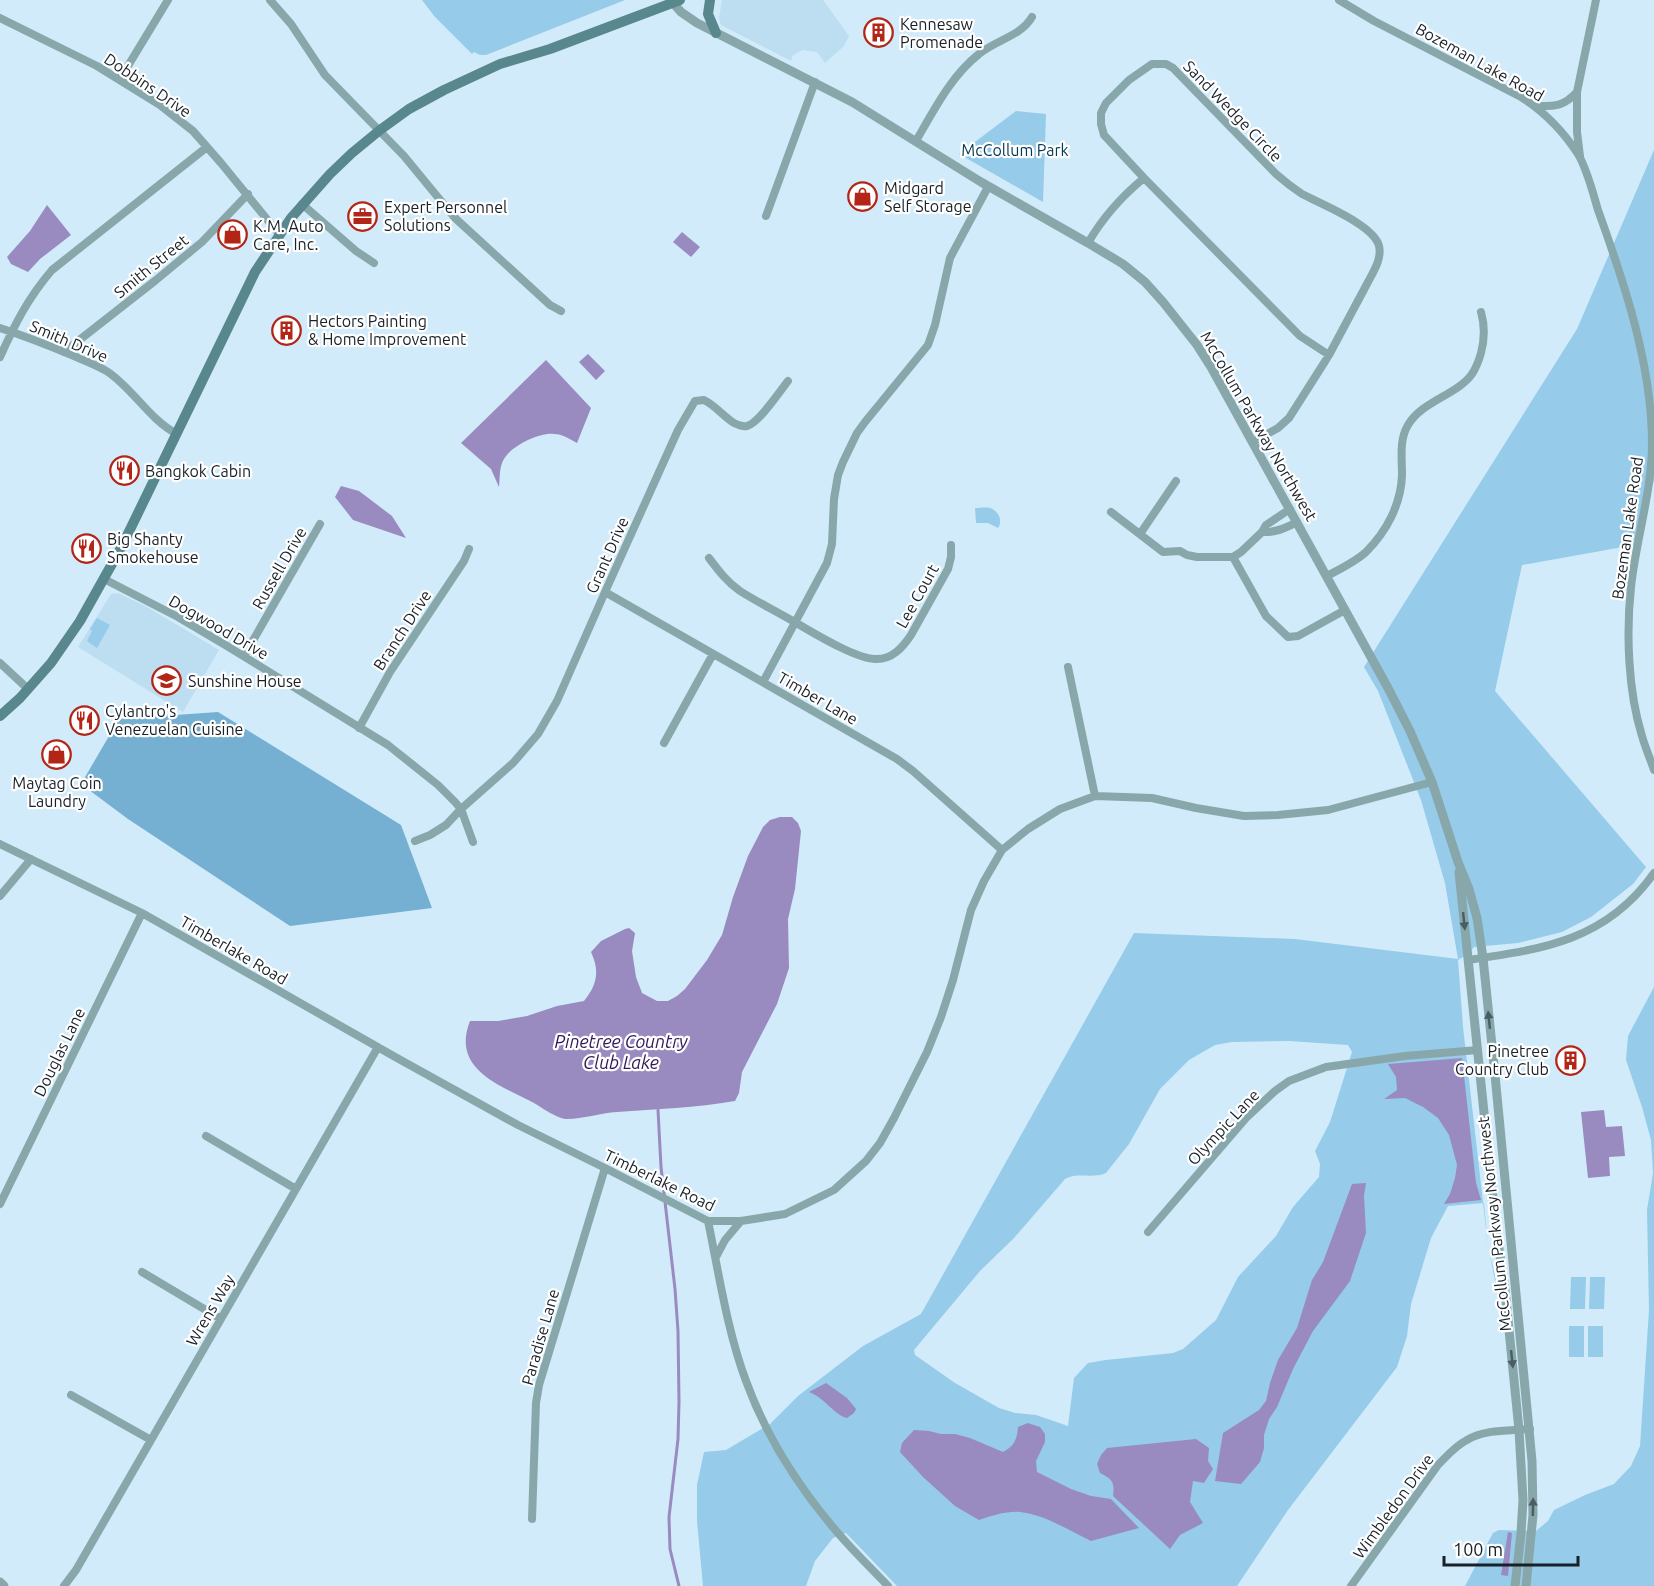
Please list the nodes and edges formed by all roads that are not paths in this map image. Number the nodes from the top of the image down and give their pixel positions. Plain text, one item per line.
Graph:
1 (168, 0) edge
2 (270, 0) edge
3 (710, 0) edge
4 (1339, 0) edge
5 (1596, 0) edge
6 (674, 1) edge
7 (1032, 17) dead end
8 (0, 18) edge
9 (716, 33) junction
10 (120, 79) junction
11 (815, 82) junction
12 (1577, 92) junction
13 (1536, 106) junction
14 (380, 130) junction
15 (916, 141) junction
16 (207, 147) junction
17 (1580, 157) junction
18 (1144, 178) junction
19 (988, 186) junction
20 (248, 194) junction
21 (302, 204) junction
22 (766, 216) dead end
23 (279, 234) junction
24 (1088, 243) junction
25 (374, 263) dead end
26 (561, 311) dead end
27 (1481, 312) dead end
28 (0, 328) edge
29 (11, 332) junction
30 (64, 352) junction
31 (1329, 355) junction
32 (0, 357) edge
33 (788, 381) dead end
34 (177, 434) junction
35 (1253, 442) junction
36 (1176, 481) dead end
37 (1290, 510) junction
38 (1112, 512) dead end
39 (1297, 522) junction
40 (320, 524) dead end
41 (1262, 532) junction
42 (1140, 534) junction
43 (951, 545) dead end
44 (469, 549) dead end
45 (1233, 557) junction
46 (709, 558) dead end
47 (1327, 576) junction
48 (104, 579) junction
49 (605, 592) junction
50 (1346, 610) junction
51 (796, 622) junction
52 (713, 654) junction
53 (244, 657) junction
54 (0, 663) edge
55 (1068, 667) dead end
56 (763, 682) junction
57 (28, 689) junction
58 (0, 716) edge
59 (359, 728) junction
60 (664, 743) dead end
61 (1654, 770) edge
62 (1432, 782) junction
63 (1095, 796) junction
64 (461, 809) junction
65 (415, 841) dead end
66 (473, 842) dead end
67 (0, 844) edge
68 (1002, 850) junction
69 (31, 859) junction
70 (1458, 862) junction
71 (1654, 874) edge
72 (0, 896) edge
73 (142, 913) junction
74 (1483, 958) junction
75 (1468, 960) junction
76 (378, 1047) junction
77 (1478, 1050) junction
78 (206, 1136) dead end
79 (605, 1168) junction
80 (296, 1189) junction
81 (0, 1204) edge
82 (708, 1221) junction
83 (741, 1221) junction
84 (1148, 1232) dead end
85 (716, 1258) junction
86 (142, 1272) dead end
87 (221, 1319) junction
88 (71, 1395) dead end
89 (1524, 1430) junction
90 (151, 1440) junction
91 (532, 1520) dead end
92 (0, 1582) edge
93 (4, 1586) edge
94 (64, 1586) edge
95 (888, 1586) edge
96 (1351, 1586) edge
97 (1515, 1586) edge
98 (1526, 1586) edge

1 - 10 street
2 - 14 street
3 - 9 main road
4 - 13 street, Bozeman Lake Road
5 - 12 street
6 - 9 street, McCollum Parkway Northwest
6 - 14 main road
7 - 15 street
8 - 10 street, Dobbins Drive
9 - 11 street, McCollum Parkway Northwest
10 - 16 street, Dobbins Drive
11 - 15 street, McCollum Parkway Northwest
11 - 22 street
12 - 13 street
12 - 17 street
13 - 17 street, Bozeman Lake Road
14 - 21 main road
14 - 26 street
15 - 19 street, McCollum Parkway Northwest
16 - 20 street, Dobbins Drive
16 - 29 street
17 - 61 street, Bozeman Lake Road
18 - 24 street
18 - 31 street, Sand Wedge Circle
18 - 31 street, Sand Wedge Circle
19 - 24 street, McCollum Parkway Northwest
19 - 51 street
20 - 23 street, Dobbins Drive
20 - 30 street, Smith Street
21 - 23 main road
21 - 25 street
23 - 34 main road
24 - 35 street, McCollum Parkway Northwest
27 - 47 street
28 - 29 street, Smith Drive
29 - 30 street, Smith Drive
29 - 32 street
30 - 34 street, Smith Drive
31 - 35 street, Sand Wedge Circle
33 - 49 street, Grant Drive
34 - 48 main road
35 - 37 street, McCollum Parkway Northwest
36 - 42 street
37 - 39 street, McCollum Parkway Northwest
37 - 41 street
38 - 42 street
39 - 41 street
39 - 47 street, McCollum Parkway Northwest
40 - 53 street, Russell Drive
41 - 45 street
42 - 45 street
43 - 51 street, Lee Court
44 - 59 street, Branch Drive
45 - 50 street
46 - 51 street, Lee Court
47 - 50 street, McCollum Parkway Northwest
48 - 53 street, Dogwood Drive
48 - 57 main road
49 - 52 street, Timber Lane
49 - 64 street, Grant Drive
50 - 62 street, McCollum Parkway Northwest
51 - 56 street
52 - 56 street, Timber Lane
52 - 60 street
53 - 59 street, Dogwood Drive
54 - 57 street
55 - 63 street
56 - 68 street, Timber Lane
57 - 58 main road
59 - 64 street, Dogwood Drive
62 - 63 street, Timberlake Road
62 - 70 street, McCollum Parkway Northwest
63 - 68 street, Timberlake Road
64 - 65 street
64 - 66 street, Dogwood Drive
67 - 69 street, Timberlake Road
68 - 83 street, Timberlake Road
69 - 72 street
69 - 73 street, Timberlake Road
70 - 74 street, McCollum Parkway Northwest
70 -> 75 street, McCollum Parkway Northwest
71 - 74 street
73 - 76 street, Timberlake Road
73 - 81 street, Douglas Lane
74 - 75 street
89 -> 74 street, McCollum Parkway Northwest
75 - 77 street, McCollum Parkway Northwest
76 - 79 street, Timberlake Road
76 - 80 street, Wrens Way
77 - 84 street, Olympic Lane
77 -> 89 street, McCollum Parkway Northwest
78 - 80 street
79 - 82 street, Timberlake Road
79 - 91 street, Paradise Lane
80 - 87 street, Wrens Way
82 - 83 street, Timberlake Road
82 - 85 street
83 - 85 street
85 - 95 street
86 - 87 street
87 - 90 street, Wrens Way
88 - 90 street
89 - 96 street, Wimbledon Drive
89 - 97 street, McCollum Parkway Northwest
98 -> 89 street, McCollum Parkway Northwest
90 - 94 street, Wrens Way
92 - 93 street

